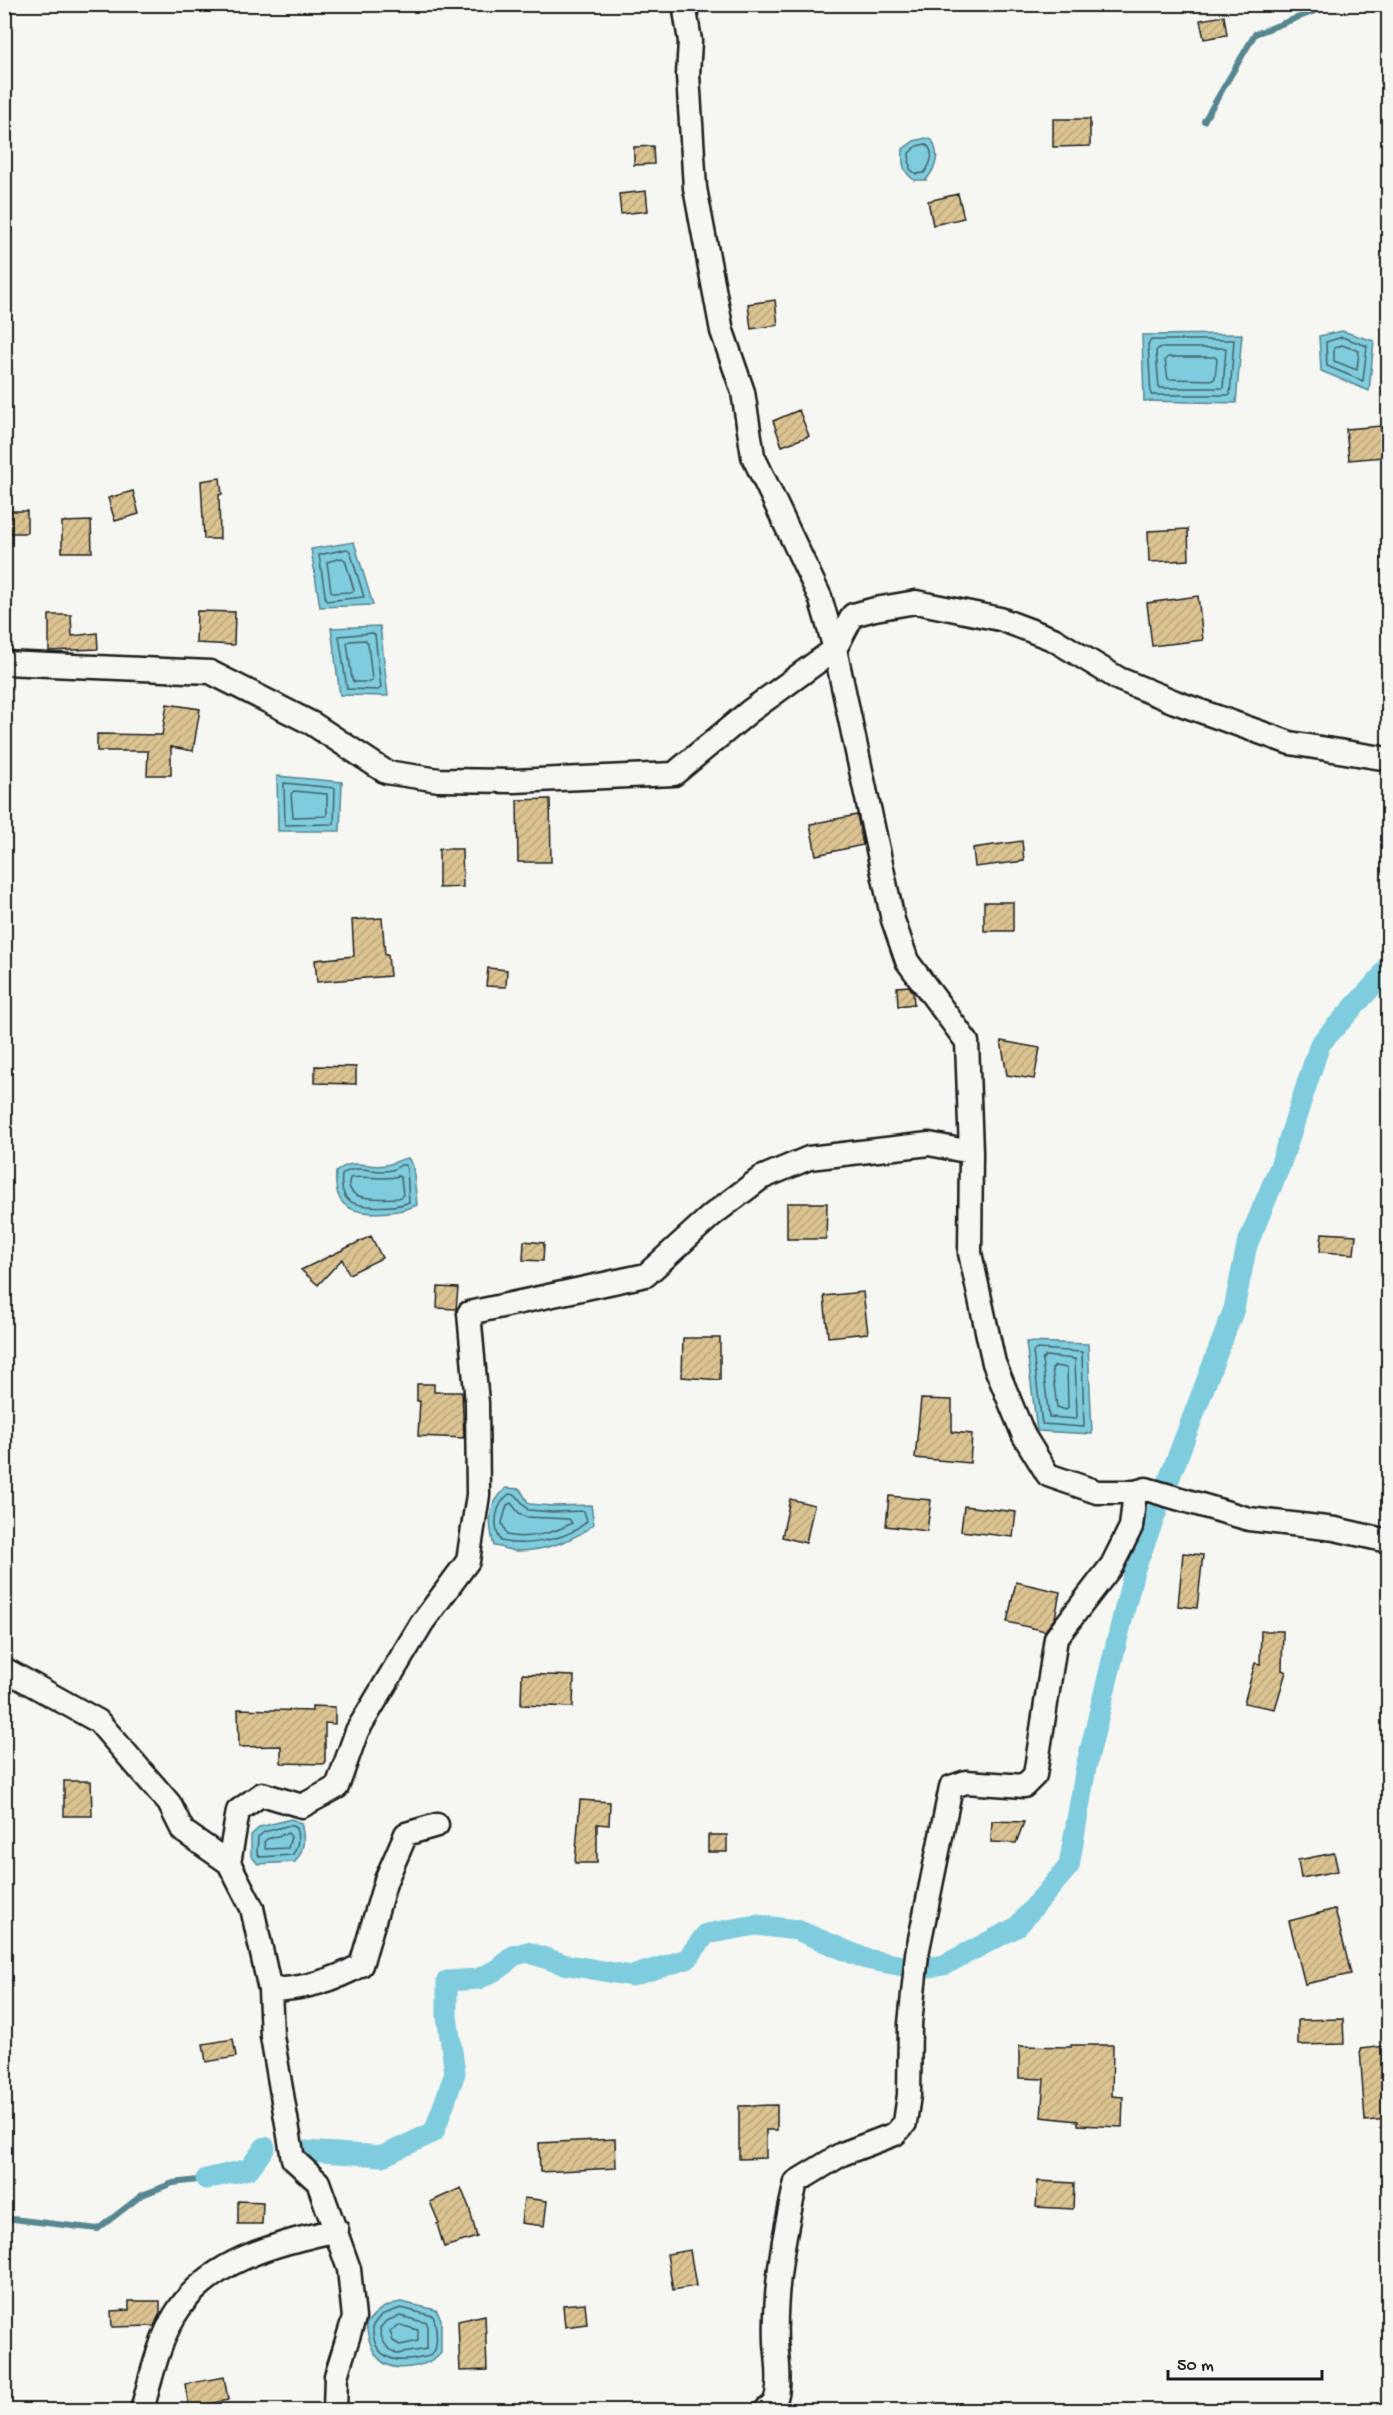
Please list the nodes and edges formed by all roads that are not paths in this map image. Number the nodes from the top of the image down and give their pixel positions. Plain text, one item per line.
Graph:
1 (684, 4) edge
2 (835, 649) junction
3 (4, 663) edge
4 (1389, 759) edge
5 (971, 1152) junction
6 (1135, 1492) junction
7 (1389, 1541) edge
8 (4, 1669) edge
9 (437, 1825) dead end
10 (229, 1863) junction
11 (270, 1990) junction
12 (337, 2230) junction
13 (141, 2410) edge
14 (335, 2410) edge
15 (766, 2410) edge

1 - 2 street
2 - 3 street
2 - 4 street
2 - 5 street
5 - 6 street
5 - 10 street
6 - 7 street
6 - 15 street
8 - 10 street
9 - 11 street
10 - 11 street
11 - 12 street
12 - 13 street
12 - 14 street

